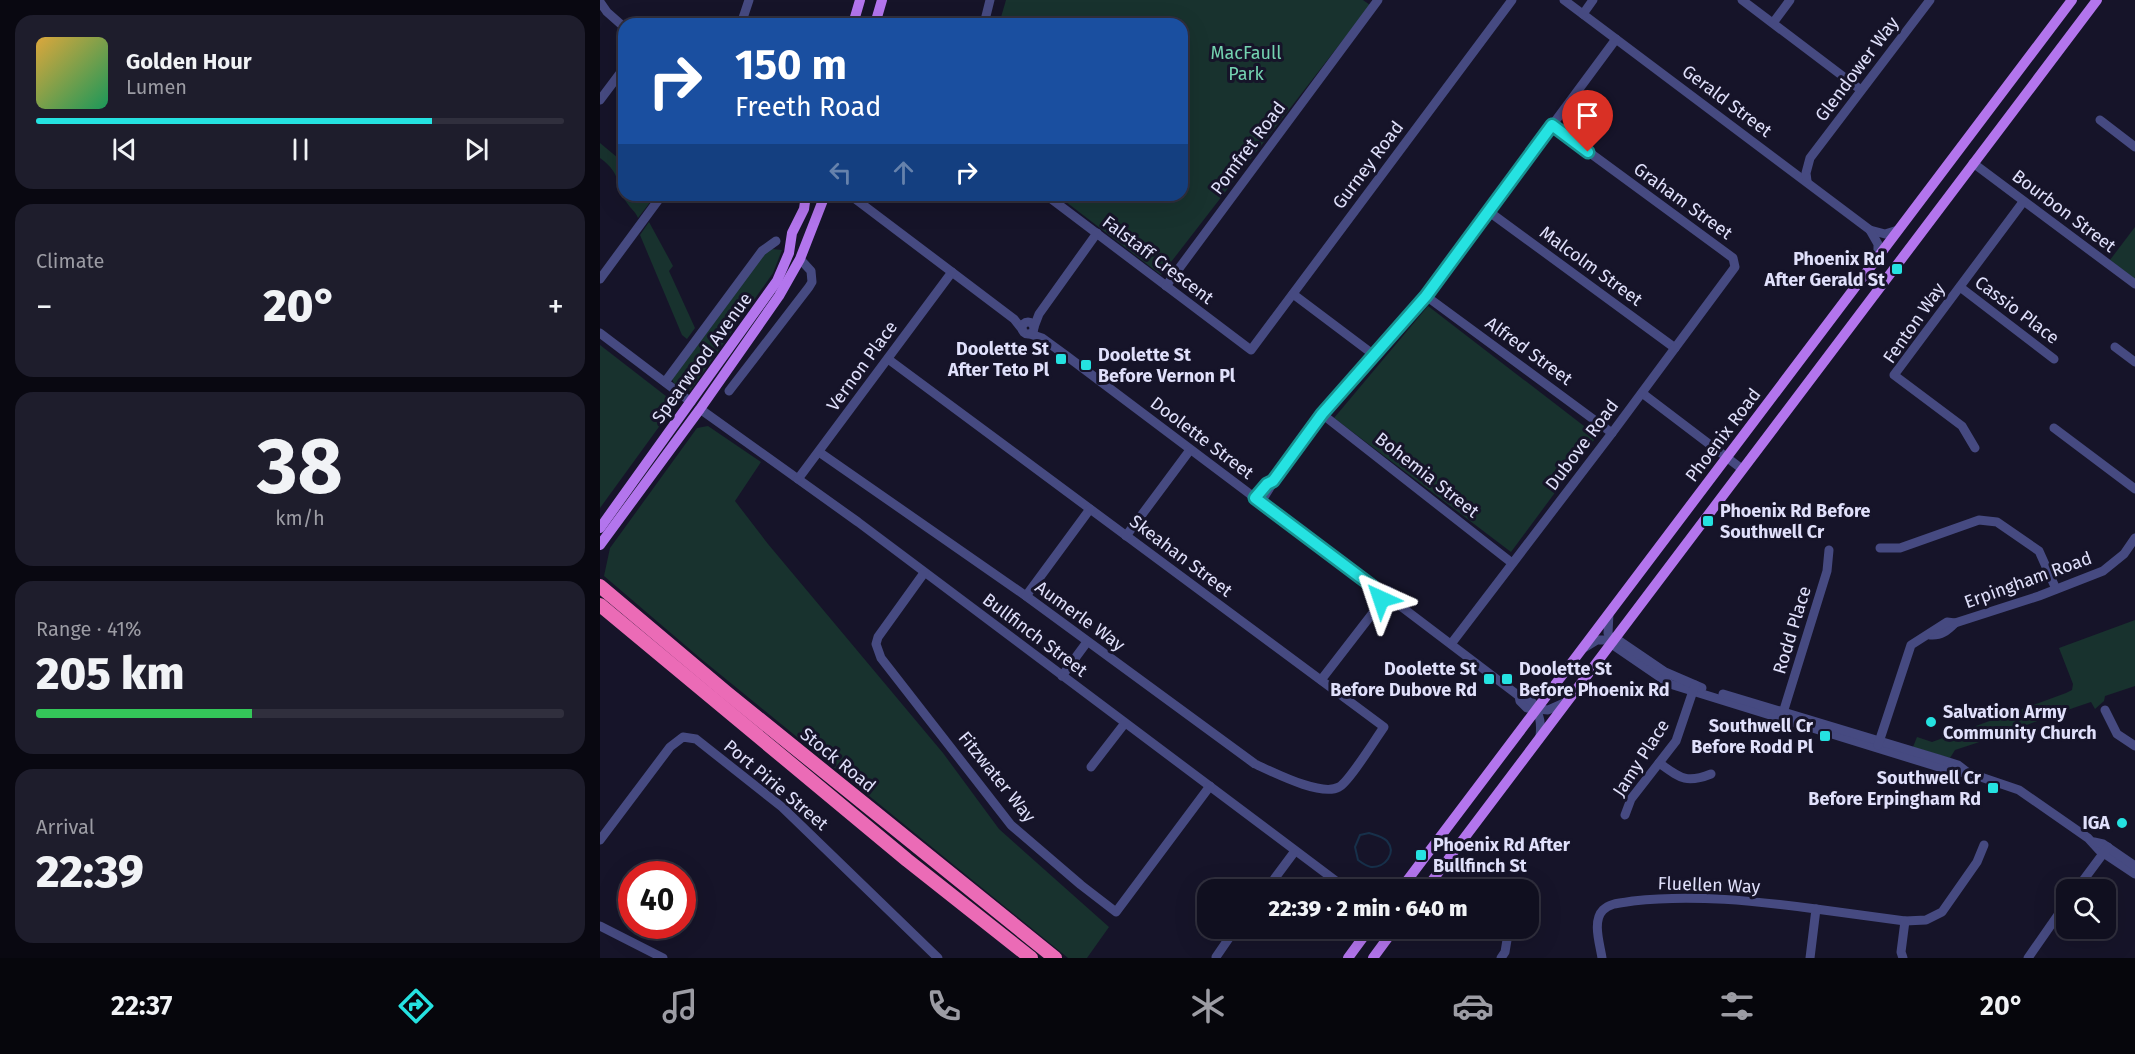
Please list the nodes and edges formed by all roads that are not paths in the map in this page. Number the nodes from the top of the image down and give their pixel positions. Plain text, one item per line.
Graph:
1 (749, 0) edge
2 (860, 0) edge
3 (882, 0) edge
4 (990, 0) edge
5 (1512, 0) edge
6 (1564, 0) edge
7 (1593, 0) edge
8 (1742, 0) edge
9 (1790, 0) edge
10 (1930, 0) edge
11 (2072, 0) edge
12 (2097, 0) edge
13 (602, 2) edge
14 (1373, 2) edge
15 (1583, 14) junction
16 (743, 18) edge
17 (855, 18) edge
18 (877, 18) edge
19 (986, 18) edge
20 (618, 20) edge
21 (1773, 23) junction
22 (2049, 31) junction
23 (1616, 39) junction
24 (2065, 42) junction
25 (618, 76) edge
26 (1861, 90) junction
27 (600, 100) edge
28 (2100, 120) dead end
29 (1552, 125) junction
30 (2135, 147) edge
31 (1810, 158) junction
32 (1973, 163) junction
33 (1785, 165) junction
34 (1807, 181) junction
35 (658, 201) edge
36 (805, 201) edge
37 (823, 201) edge
38 (857, 201) edge
39 (1054, 201) edge
40 (2023, 202) junction
41 (1488, 211) junction
42 (1870, 230) junction
43 (1898, 230) junction
44 (1096, 233) junction
45 (776, 241) dead end
46 (1878, 257) junction
47 (800, 259) junction
48 (1734, 263) joint
49 (952, 272) junction
50 (600, 279) edge
51 (2135, 284) edge
52 (1166, 286) junction
53 (1960, 287) junction
54 (1293, 294) junction
55 (1426, 296) junction
56 (1029, 327) junction
57 (600, 333) edge
58 (2115, 347) dead end
59 (1675, 348) junction
60 (1251, 350) joint
61 (1374, 355) junction
62 (888, 359) junction
63 (2054, 359) dead end
64 (2135, 362) edge
65 (665, 382) junction
66 (729, 391) dead end
67 (1642, 393) junction
68 (696, 405) junction
69 (1322, 414) junction
70 (2054, 428) dead end
71 (1612, 433) junction
72 (1975, 448) dead end
73 (1190, 450) junction
74 (819, 452) junction
75 (1726, 458) junction
76 (1742, 469) junction
77 (798, 479) junction
78 (2135, 489) edge
79 (1258, 500) junction
80 (1090, 509) junction
81 (600, 528) edge
82 (1126, 536) junction
83 (2135, 538) edge
84 (600, 545) edge
85 (1880, 548) dead end
86 (1829, 550) dead end
87 (1512, 563) junction
88 (924, 573) junction
89 (600, 586) edge
90 (2056, 589) junction
91 (1026, 596) junction
92 (1385, 597) junction
93 (600, 605) edge
94 (1609, 613) junction
95 (1611, 641) junction
96 (1087, 642) junction
97 (1451, 644) junction
98 (1580, 650) junction
99 (1062, 675) junction
100 (1321, 680) junction
101 (1694, 688) junction
102 (1566, 702) junction
103 (1536, 710) junction
104 (2105, 710) dead end
105 (1782, 715) junction
106 (1125, 723) junction
107 (1540, 736) junction
108 (1879, 745) junction
109 (2135, 746) edge
110 (1659, 763) junction
111 (1091, 767) dead end
112 (1711, 774) dead end
113 (1210, 786) junction
114 (1328, 791) joint
115 (1625, 815) dead end
116 (600, 840) edge
117 (1984, 844) dead end
118 (2102, 847) junction
119 (1295, 851) junction
120 (2135, 866) edge
121 (2135, 874) edge
122 (1274, 879) edge
123 (1333, 879) edge
124 (1408, 879) edge
125 (1433, 879) edge
126 (2084, 879) edge
127 (1816, 909) junction
128 (2056, 918) edge
129 (1905, 921) junction
130 (600, 926) edge
131 (1228, 939) edge
132 (1362, 939) edge
133 (1387, 939) edge
134 (1507, 940) dead end
135 (1216, 957) edge
136 (2030, 957) edge
137 (663, 958) edge
138 (938, 958) edge
139 (1031, 958) edge
140 (1055, 958) edge
141 (1348, 958) edge
142 (1373, 958) edge
143 (1501, 958) edge
144 (1602, 958) edge
145 (1810, 958) edge
146 (1903, 958) edge

1 - 16 street
2 - 17 main road
3 - 18 main road
4 - 19 street
5 - 54 street, Gurney Road
6 - 15 street, Gerald Street
7 - 15 street
8 - 21 street
9 - 21 street
10 - 26 street, Glendower Way
11 - 22 main road, Phoenix Road
12 - 24 main road, Phoenix Road
13 - 20 street
14 - 52 street, Pomfret Road
15 - 23 street, Gerald Street
21 - 26 street
22 - 24 main road
22 - 43 main road, Phoenix Road
23 - 29 street
23 - 33 street, Gerald Street
24 - 32 main road, Phoenix Road
25 - 27 street
26 - 31 street, Glendower Way
28 - 30 street
29 - 41 street
29 - 48 street, Graham Street
31 - 33 street
31 - 34 street, Glendower Way
32 - 40 street, Bourbon Street
32 - 76 main road, Phoenix Road
33 - 34 street, Gerald Street
34 - 42 street, Gerald Street
35 - 50 street
36 - 68 main road, Spearwood Avenue
37 - 47 main road, Spearwood Avenue
38 - 49 street, Doolette Street
39 - 44 street, Falstaff Crescent
40 - 51 street, Bourbon Street
40 - 53 street, Fenton Way
41 - 55 street
41 - 59 street, Malcolm Street
42 - 43 street
42 - 46 street
43 - 46 main road, Phoenix Road
44 - 52 street, Falstaff Crescent
44 - 56 street
45 - 65 street, Spearwood Avenue
46 - 75 main road, Phoenix Road
47 - 66 street
47 - 68 main road, Spearwood Avenue
48 - 59 street, Dubove Road
49 - 56 street, Doolette Street
49 - 62 street, Vernon Place
52 - 60 street, Falstaff Crescent
53 - 63 street, Cassio Place
53 - 72 street, Fenton Way
54 - 60 street, Gurney Road
54 - 61 street
55 - 61 street
55 - 71 street, Alfred Street
56 - 73 street, Doolette Street
57 - 65 street, Bullfinch Street
58 - 64 street
59 - 67 street, Dubove Road
61 - 69 street
62 - 74 street, Vernon Place
62 - 80 street, Skeahan Street
65 - 68 street, Bullfinch Street
67 - 71 street, Dubove Road
67 - 75 street
68 - 77 street, Bullfinch Street
68 - 81 main road, Spearwood Avenue
68 - 84 main road, Spearwood Avenue
69 - 79 street
69 - 87 street, Bohemia Street
70 - 78 street
71 - 87 street, Dubove Road
73 - 79 street, Doolette Street
73 - 82 street
74 - 77 street, Vernon Place
74 - 91 street, Aumerle Way
75 - 76 street
75 - 94 main road, Phoenix Road
76 - 95 main road, Phoenix Road
77 - 88 street, Bullfinch Street
79 - 92 street, Doolette Street
80 - 82 street, Skeahan Street
80 - 91 street
82 - 100 street, Skeahan Street
83 - 90 street, Erpingham Road
85 - 90 street
86 - 105 street, Rodd Place
87 - 97 street, Dubove Road
88 - 99 street, Bullfinch Street
88 - 113 street, Fitzwater Way
89 - 140 highway, Stock Road
90 - 108 street, Erpingham Road
91 - 96 street, Aumerle Way
92 - 97 street, Doolette Street
92 - 100 street
93 - 139 highway, Stock Road
94 - 95 street
94 - 98 main road, Phoenix Road
95 - 98 street
95 - 101 street
95 - 102 main road, Phoenix Road
96 - 99 street
96 - 114 street, Aumerle Way
97 - 103 street, Doolette Street
98 - 103 main road, Phoenix Road
99 - 106 street, Bullfinch Street
100 - 114 street, Skeahan Street
101 - 105 street
101 - 110 street, Jamy Place
102 - 103 street
102 - 107 main road, Phoenix Road
103 - 107 street
103 - 124 main road, Phoenix Road
104 - 109 street
105 - 108 street
106 - 111 street
106 - 113 street, Bullfinch Street
107 - 125 main road, Phoenix Road
108 - 118 street
110 - 112 street
110 - 115 street, Jamy Place
113 - 119 street, Bullfinch Street
116 - 138 street, Port Pirie Street
117 - 129 street
118 - 120 street
118 - 121 street
118 - 126 street
119 - 122 street
119 - 123 street, Bullfinch Street
127 - 129 street
127 - 144 street, Fluellen Way
127 - 145 street
128 - 136 street
129 - 146 street
130 - 137 street
131 - 135 street
132 - 141 main road
133 - 142 main road
134 - 143 street

